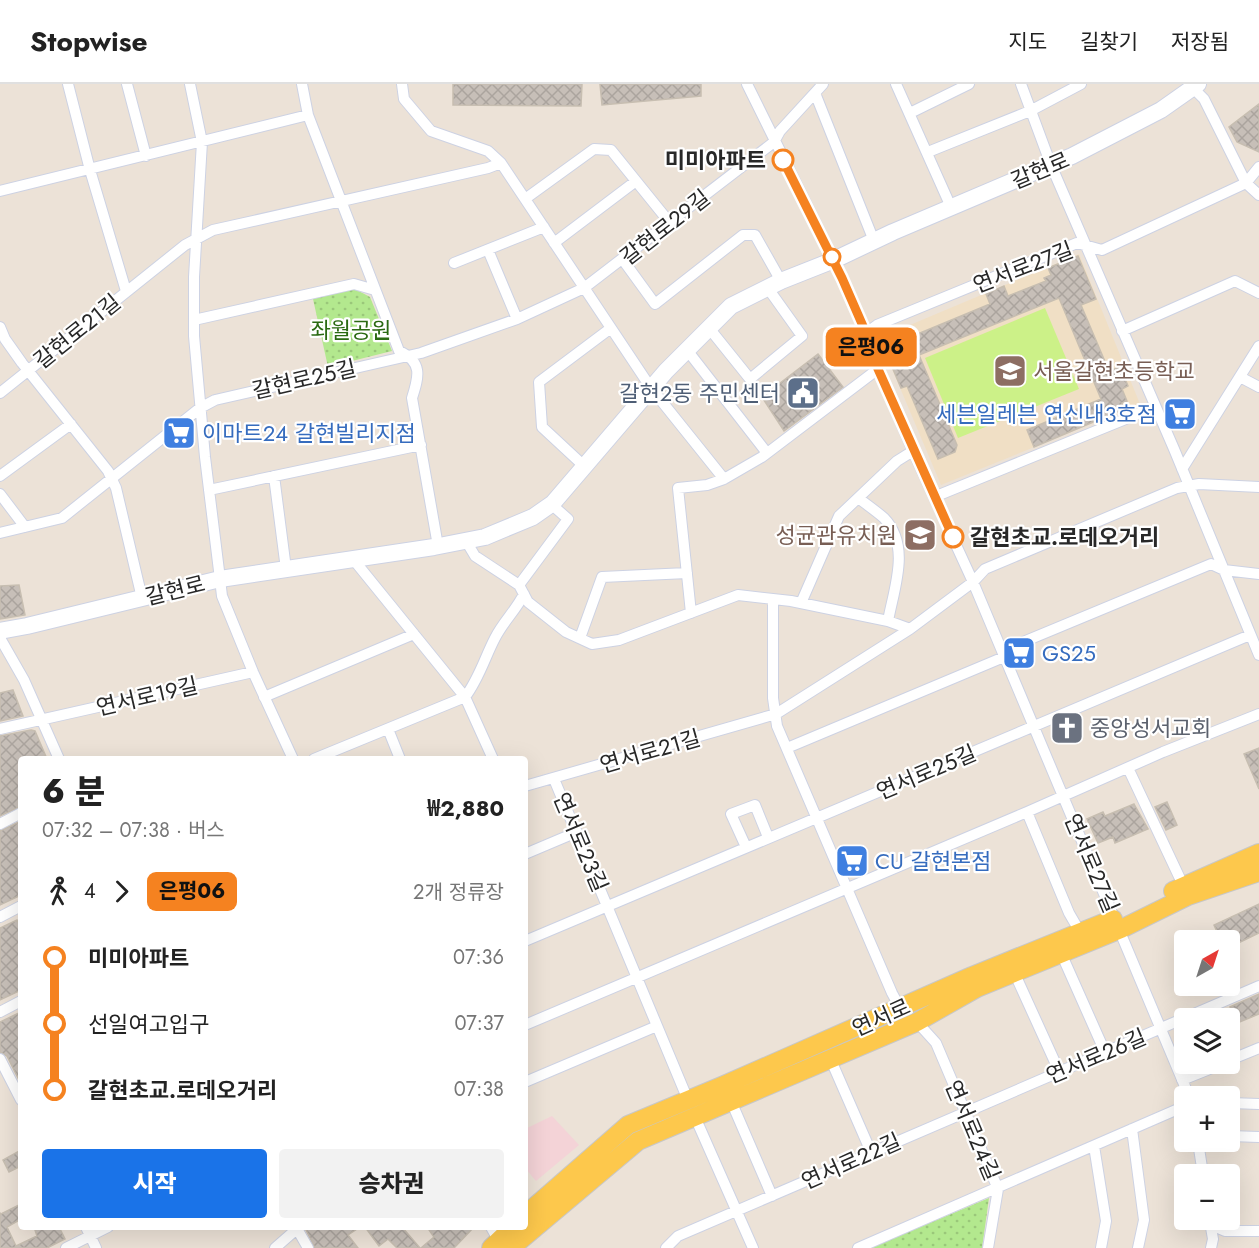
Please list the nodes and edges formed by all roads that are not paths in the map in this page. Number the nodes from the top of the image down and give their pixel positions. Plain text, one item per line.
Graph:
1 (68, 84) edge
2 (127, 84) edge
3 (190, 84) edge
4 (302, 84) edge
5 (402, 84) edge
6 (747, 84) edge
7 (823, 84) edge
8 (896, 84) edge
9 (1021, 84) edge
10 (1081, 84) edge
11 (963, 85) edge
12 (1193, 85) edge
13 (815, 93) junction
14 (1030, 111) junction
15 (910, 113) junction
16 (308, 115) junction
17 (202, 142) junction
18 (774, 142) junction
19 (928, 152) junction
20 (146, 156) junction
21 (501, 163) junction
22 (1051, 165) junction
23 (1259, 167) edge
24 (90, 170) junction
25 (636, 181) junction
26 (1246, 183) junction
27 (0, 191) edge
28 (1259, 195) edge
29 (525, 199) junction
30 (341, 201) junction
31 (951, 207) junction
32 (670, 223) junction
33 (544, 227) junction
34 (197, 239) junction
35 (874, 241) junction
36 (554, 243) junction
37 (1084, 245) junction
38 (488, 250) junction
39 (623, 260) junction
40 (834, 260) junction
41 (454, 263) dead end
42 (774, 284) junction
43 (584, 288) junction
44 (375, 290) junction
45 (126, 291) junction
46 (1259, 293) edge
47 (517, 319) junction
48 (194, 320) junction
49 (0, 327) edge
50 (611, 328) junction
51 (709, 328) junction
52 (1122, 331) junction
53 (866, 333) junction
54 (1259, 346) edge
55 (687, 350) junction
56 (409, 356) junction
57 (878, 369) junction
58 (28, 371) junction
59 (1240, 377) junction
60 (1259, 387) edge
61 (651, 388) junction
62 (0, 393) edge
63 (1155, 407) junction
64 (200, 408) junction
65 (71, 424) junction
66 (420, 445) junction
67 (913, 451) junction
68 (767, 453) junction
69 (584, 466) junction
70 (1182, 469) junction
71 (0, 476) edge
72 (274, 476) junction
73 (112, 479) junction
74 (723, 479) junction
75 (1188, 485) junction
76 (1259, 487) edge
77 (209, 490) junction
78 (0, 494) edge
79 (934, 497) junction
80 (858, 498) junction
81 (551, 504) junction
82 (25, 527) junction
83 (0, 532) edge
84 (466, 541) junction
85 (438, 546) junction
86 (353, 559) junction
87 (286, 569) junction
88 (1224, 570) junction
89 (687, 573) junction
90 (1259, 574) edge
91 (220, 579) junction
92 (973, 582) junction
93 (521, 590) junction
94 (142, 598) junction
95 (773, 599) junction
96 (801, 603) junction
97 (691, 613) junction
98 (888, 621) junction
99 (910, 629) junction
100 (0, 631) edge
101 (414, 634) junction
102 (1250, 635) junction
103 (0, 638) edge
104 (580, 638) junction
105 (1259, 655) edge
106 (1004, 657) junction
107 (253, 672) junction
108 (264, 697) junction
109 (465, 697) junction
110 (776, 714) junction
111 (1259, 714) edge
112 (41, 720) junction
113 (1034, 727) junction
114 (0, 729) edge
115 (388, 729) junction
116 (788, 748) junction
117 (58, 756) edge
118 (292, 756) edge
119 (321, 756) edge
120 (399, 756) edge
121 (492, 756) edge
122 (1128, 768) junction
123 (554, 778) junction
124 (528, 785) edge
125 (1063, 796) junction
126 (1027, 812) junction
127 (18, 815) edge
128 (818, 817) junction
129 (0, 824) edge
130 (577, 832) junction
131 (768, 837) junction
132 (746, 847) junction
133 (528, 853) edge
134 (1259, 853) edge
135 (714, 860) joint
136 (1259, 872) edge
137 (1184, 885) junction
138 (848, 887) junction
139 (608, 905) junction
140 (18, 908) edge
141 (0, 917) edge
142 (1118, 924) junction
143 (1080, 932) junction
144 (528, 940) edge
145 (1061, 953) junction
146 (1014, 972) junction
147 (636, 977) junction
148 (1259, 986) edge
149 (18, 1003) edge
150 (900, 1008) junction
151 (0, 1012) edge
152 (917, 1022) junction
153 (528, 1024) edge
154 (657, 1026) junction
155 (1161, 1028) junction
156 (1259, 1048) edge
157 (1105, 1052) junction
158 (1240, 1056) edge
159 (830, 1058) junction
160 (0, 1059) edge
161 (1059, 1071) junction
162 (1197, 1074) edge
163 (1182, 1080) junction
164 (528, 1081) edge
165 (1185, 1086) edge
166 (18, 1092) edge
167 (731, 1101) junction
168 (1240, 1103) edge
169 (1259, 1104) edge
170 (692, 1109) junction
171 (966, 1110) junction
172 (1174, 1111) edge
173 (1132, 1130) junction
174 (1240, 1136) edge
175 (1259, 1137) edge
176 (1094, 1146) junction
177 (871, 1152) junction
178 (998, 1189) junction
179 (772, 1196) junction
180 (528, 1212) edge
181 (736, 1212) junction
182 (528, 1222) edge
183 (294, 1230) edge
184 (299, 1230) edge
185 (510, 1230) edge
186 (517, 1230) edge
187 (1211, 1230) edge
188 (1223, 1230) edge
189 (89, 1231) edge
190 (1259, 1231) edge
191 (499, 1243) edge
192 (66, 1248) edge
193 (96, 1248) edge
194 (275, 1248) edge
195 (308, 1248) edge
196 (666, 1248) edge
197 (753, 1248) edge
198 (858, 1248) edge
199 (988, 1248) edge
200 (1101, 1248) edge
201 (1138, 1248) edge
202 (1211, 1248) edge

1 - 24 street
2 - 20 street
3 - 17 street
4 - 16 street
5 - 21 street
6 - 18 street
7 - 13 street, 갈현로29길
8 - 15 street
9 - 14 street
10 - 14 street
11 - 15 street
12 - 22 main road, 갈현로
12 - 26 street
13 - 18 street, 갈현로29길
13 - 35 street
14 - 19 street
14 - 22 street
15 - 19 street
16 - 17 street
16 - 30 street
17 - 20 street
17 - 34 street
18 - 32 street, 갈현로29길
18 - 40 street
19 - 31 street
20 - 24 street
21 - 29 street
21 - 30 street
22 - 31 main road, 갈현로
22 - 37 street
23 - 26 street
24 - 27 street
24 - 45 street
25 - 29 street
25 - 32 street
25 - 36 street
26 - 28 street
26 - 37 street, 연서로27길
29 - 33 street
30 - 34 street, 갈현로21길
30 - 44 street
31 - 35 main road, 갈현로
32 - 39 street, 갈현로29길
33 - 36 street
33 - 38 street
34 - 45 street, 갈현로21길
34 - 48 street
35 - 40 main road, 갈현로
36 - 43 street
37 - 52 street
37 - 53 street, 연서로27길
38 - 41 street
38 - 47 street
39 - 42 street
39 - 43 street, 갈현로29길
40 - 42 main road, 갈현로
40 - 53 street, 연서로27길
42 - 51 main road, 갈현로
42 - 51 street
43 - 47 street, 갈현로29길
43 - 50 street
44 - 48 street
44 - 56 street
45 - 58 street, 갈현로21길
46 - 52 street
47 - 56 street, 갈현로25길
48 - 64 street
49 - 58 street, 갈현로21길
50 - 61 street
50 - 69 street
51 - 55 main road, 갈현로
52 - 63 street
53 - 57 street, 연서로27길
54 - 59 street
55 - 61 main road, 갈현로
55 - 68 street
56 - 64 street, 갈현로25길
56 - 66 street
57 - 67 street, 연서로27길
57 - 68 street
58 - 62 street, 갈현로21길
58 - 65 street, 갈현로21길
59 - 60 street
59 - 70 street
61 - 69 main road, 갈현로
61 - 74 street
63 - 70 street
63 - 79 street
64 - 73 street, 갈현로25길
64 - 77 street
65 - 71 street
65 - 73 street, 갈현로21길
66 - 72 street
66 - 85 street
67 - 79 street, 연서로27길
67 - 80 street
68 - 74 street
69 - 81 main road, 갈현로
70 - 75 street
72 - 77 street
72 - 87 street
73 - 82 street
73 - 94 street, 갈현로21길
74 - 89 street
75 - 76 street
75 - 88 street
75 - 92 street
77 - 91 street
78 - 82 street
79 - 92 street, 연서로27길
80 - 96 street
80 - 98 street
81 - 84 main road, 갈현로
81 - 93 street
82 - 83 street
84 - 85 main road, 갈현로
84 - 93 street
85 - 86 main road, 갈현로
86 - 87 main road, 갈현로
86 - 101 street
87 - 91 main road, 갈현로
88 - 90 street
88 - 102 street
88 - 106 street
89 - 97 street
89 - 104 street
91 - 94 main road, 갈현로
91 - 107 street
92 - 99 street
92 - 106 street, 연서로27길
93 - 104 street
93 - 109 street
94 - 100 main road, 갈현로
95 - 96 street
95 - 97 street
95 - 110 street
96 - 98 street
97 - 104 street
98 - 99 street
99 - 110 street
101 - 108 street
101 - 109 street
102 - 105 street
102 - 113 street
103 - 112 street
106 - 113 street, 연서로27길
106 - 116 street
107 - 108 street
107 - 112 street, 연서로19길
108 - 118 street
109 - 115 street
109 - 121 street
110 - 116 street
110 - 123 street, 연서로21길
111 - 122 street, 연서로27길
112 - 114 street, 연서로19길
112 - 117 street
113 - 125 street, 연서로27길
113 - 128 street, 연서로25길
115 - 119 street
115 - 120 street
116 - 128 street
122 - 125 street, 연서로27길
122 - 137 street
123 - 124 street, 연서로21길
123 - 130 street, 연서로23길
125 - 126 street
125 - 142 street, 연서로27길
126 - 138 street
126 - 143 street
127 - 129 street
128 - 131 street, 연서로25길
128 - 138 street
130 - 133 street
130 - 139 street, 연서로23길
131 - 132 street, 연서로25길
131 - 132 street
132 - 135 street, 연서로25길
134 - 137 main road, 연서로
135 - 139 street, 연서로23길
136 - 142 main road, 연서로
137 - 142 main road, 연서로
138 - 147 street
138 - 150 street
139 - 144 street
139 - 147 street, 연서로23길
140 - 141 street
142 - 143 main road, 연서로
142 - 145 main road, 연서로
142 - 155 street, 연서로27길
143 - 150 main road, 연서로
145 - 146 main road, 연서로
145 - 157 street
146 - 152 main road, 연서로
146 - 161 street
147 - 153 street
147 - 154 street, 연서로23길
148 - 155 street, 연서로26길
149 - 151 street
150 - 170 main road, 연서로
152 - 159 main road, 연서로
152 - 171 street, 연서로24길
154 - 164 street
154 - 170 street, 연서로23길
155 - 157 street, 연서로26길
155 - 163 street, 연서로27길
156 - 158 street
157 - 161 street, 연서로26길
159 - 167 main road, 연서로
159 - 177 street, 연서로
160 - 166 street
161 - 171 street, 연서로26길
162 - 163 street
163 - 165 street, 연서로27길
167 - 170 main road, 연서로
167 - 179 street
168 - 169 street
170 - 180 main road, 연서로
170 - 181 street
170 - 182 main road, 연서로
171 - 177 street, 연서로22길
171 - 178 street, 연서로24길
172 - 173 street
173 - 176 street
173 - 201 street
174 - 175 street
176 - 178 street
176 - 200 street
177 - 179 street, 연서로22길
178 - 198 street
178 - 199 street, 연서로24길
179 - 181 street, 연서로22길
181 - 196 street, 연서로22길
181 - 197 street
183 - 194 street
184 - 195 street
185 - 191 main road, 연서로
186 - 191 main road, 연서로
187 - 202 street
188 - 190 street
189 - 192 street
189 - 193 street

